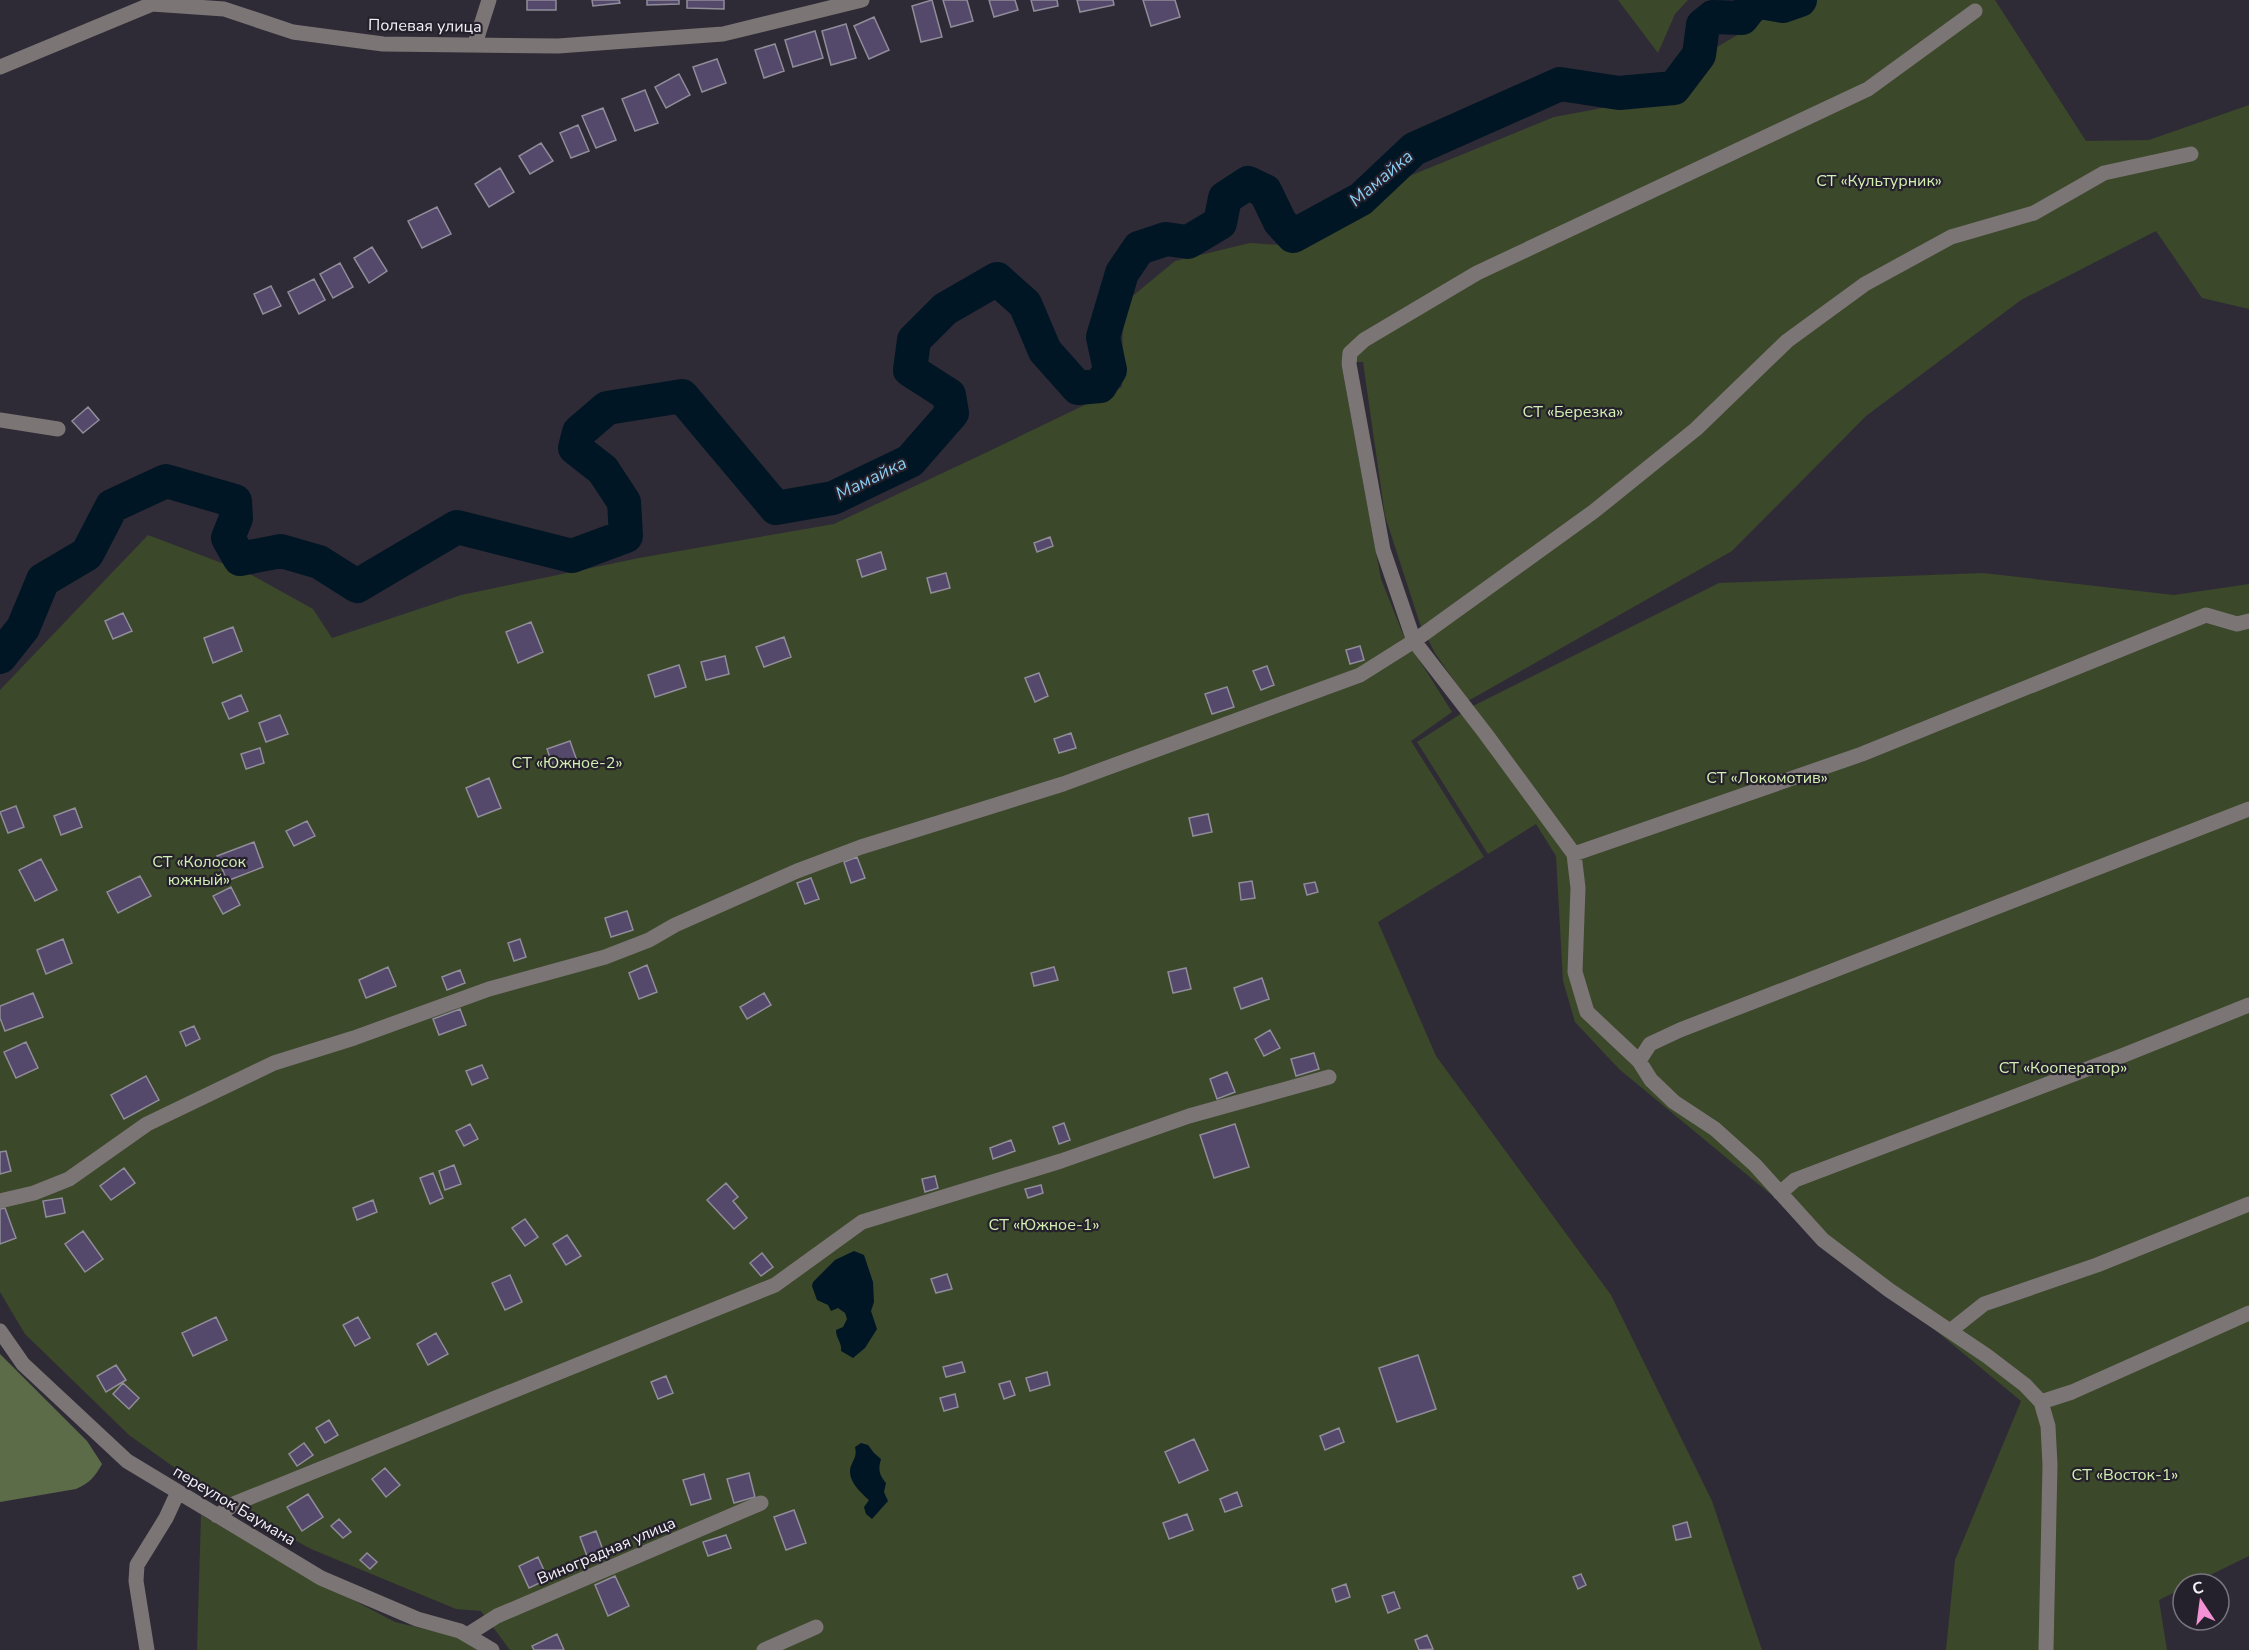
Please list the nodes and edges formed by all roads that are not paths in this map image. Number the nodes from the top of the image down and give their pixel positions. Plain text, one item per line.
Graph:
1 (489, 0) edge
2 (862, 0) edge
3 (152, 2) edge
4 (220, 4) edge
5 (1975, 11) dead end
6 (475, 44) junction
7 (0, 67) edge
8 (2191, 154) dead end
9 (0, 420) edge
10 (58, 429) dead end
11 (2249, 621) edge
12 (1414, 641) junction
13 (2249, 808) edge
14 (1574, 854) junction
15 (2249, 1005) edge
16 (1639, 1062) junction
17 (1329, 1077) dead end
18 (1780, 1192) junction
19 (0, 1201) edge
20 (2249, 1204) edge
21 (2249, 1313) edge
22 (0, 1331) edge
23 (1950, 1331) junction
24 (2042, 1402) junction
25 (178, 1492) junction
26 (761, 1503) dead end
27 (217, 1516) junction
28 (816, 1627) dead end
29 (467, 1635) junction
30 (147, 1650) edge
31 (492, 1650) edge
32 (764, 1650) edge
33 (2046, 1650) edge

1 - 6 street
2 - 6 street, Полевая улица
3 - 4 street, Полевая улица
3 - 7 street, Полевая улица
4 - 6 street, Полевая улица
5 - 12 street
8 - 12 street
9 - 10 street
11 - 14 street
12 - 14 street
12 - 19 street
13 - 16 street
14 - 16 street
15 - 18 street
16 - 18 street
17 - 27 street
18 - 23 street
20 - 23 street
21 - 24 street
22 - 25 street, переулок Баумана
23 - 24 street
24 - 33 street
25 - 27 street, переулок Баумана
25 - 30 street
26 - 29 street, Виноградная улица
27 - 29 street, переулок Баумана
28 - 32 street
29 - 31 street, переулок Баумана

